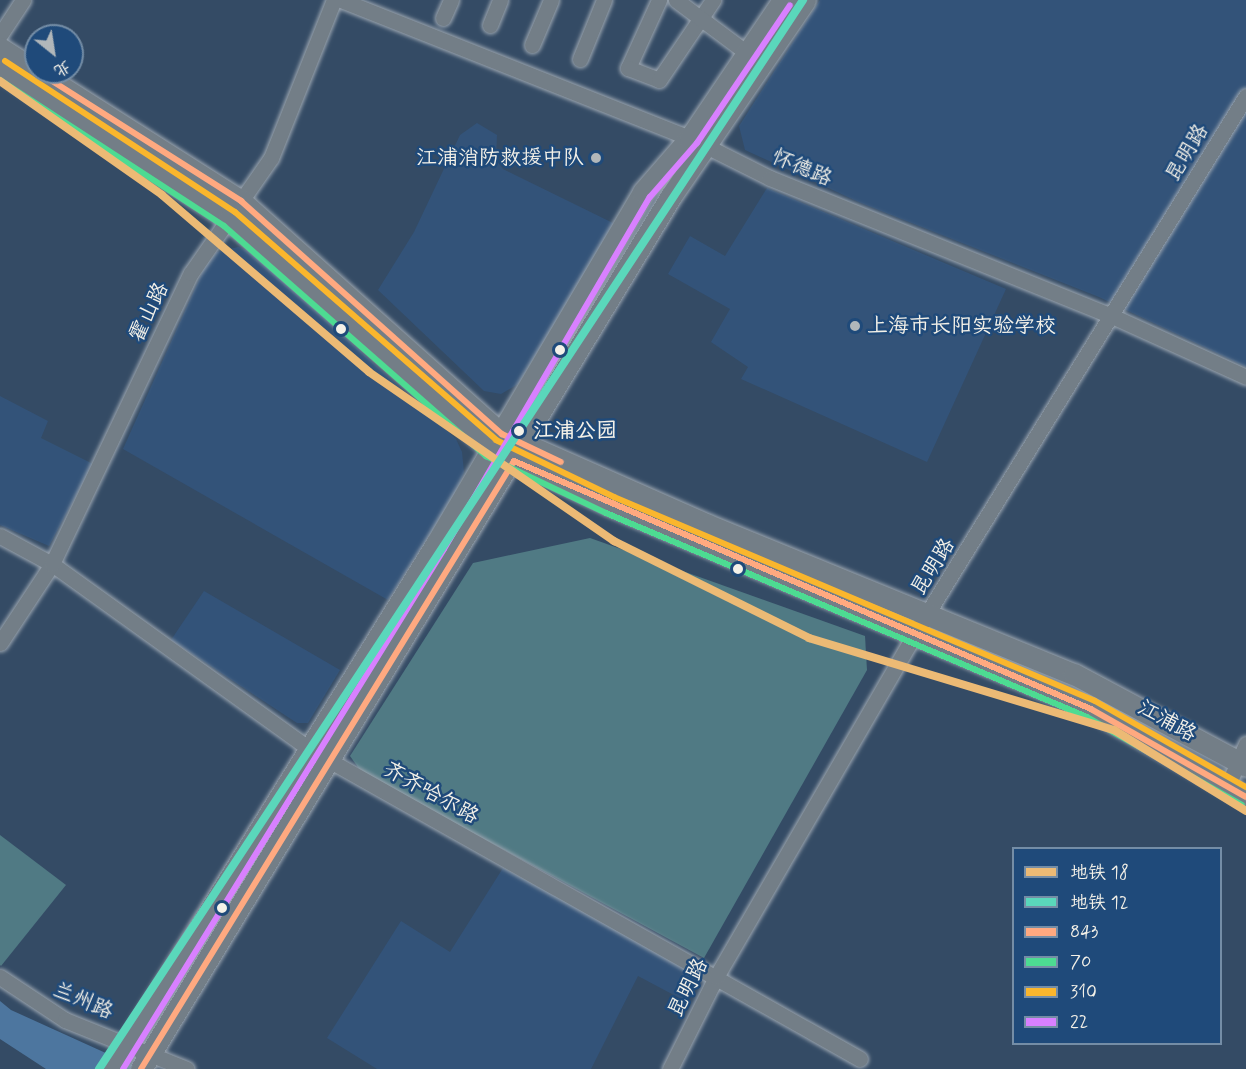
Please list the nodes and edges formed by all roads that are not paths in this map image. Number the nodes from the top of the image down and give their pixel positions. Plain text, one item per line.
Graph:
1 (23, 0) edge
2 (334, 0) edge
3 (341, 0) edge
4 (451, 0) edge
5 (500, 0) edge
6 (551, 0) edge
7 (604, 0) edge
8 (659, 0) edge
9 (676, 0) edge
10 (713, 0) edge
11 (783, 0) edge
12 (805, 0) edge
13 (443, 18) dead end
14 (701, 18) junction
15 (490, 25) dead end
16 (0, 35) edge
17 (532, 45) dead end
18 (0, 48) edge
19 (747, 53) junction
20 (580, 59) dead end
21 (24, 63) edge
22 (0, 69) edge
23 (57, 84) edge
24 (1246, 96) edge
25 (690, 138) junction
26 (709, 146) junction
27 (241, 201) junction
28 (229, 219) junction
29 (1114, 317) junction
30 (1246, 376) edge
31 (497, 441) junction
32 (519, 453) junction
33 (0, 536) edge
34 (52, 564) junction
35 (928, 614) junction
36 (914, 634) junction
37 (0, 643) edge
38 (309, 749) junction
39 (1243, 757) edge
40 (331, 762) junction
41 (1228, 785) junction
42 (1246, 797) edge
43 (0, 977) edge
44 (716, 977) junction
45 (129, 1042) junction
46 (152, 1051) junction
47 (860, 1059) dead end
48 (112, 1069) edge
49 (141, 1069) edge
50 (188, 1069) edge
51 (670, 1069) edge

1 - 16 street
2 - 27 street, 霍山路
3 - 25 street, 怀德路
4 - 13 street
5 - 15 street
6 - 17 street
7 - 20 street
8 - 14 street
9 - 14 street
10 - 14 street
11 - 19 main road
12 - 26 main road
14 - 19 street
18 - 21 main road, 江浦路
19 - 25 main road
22 - 28 main road, 江浦路
23 - 27 main road, 江浦路
24 - 29 street, 昆明路
25 - 26 street, 怀德路
25 - 31 main road
26 - 29 street, 怀德路
26 - 32 main road
27 - 28 street, 霍山路
27 - 31 main road, 江浦路
28 - 31 main road, 江浦路
28 - 34 street, 霍山路
29 - 30 street, 怀德路
29 - 35 street, 昆明路
31 - 32 main road, 江浦路
31 - 38 main road
32 - 35 main road, 江浦路
32 - 36 main road, 江浦路
32 - 40 main road
33 - 34 street, 齐齐哈尔路
34 - 37 street, 霍山路
34 - 38 street, 齐齐哈尔路
35 - 36 street, 昆明路
35 - 39 main road, 江浦路
36 - 41 main road, 江浦路
36 - 44 street, 昆明路
38 - 40 street, 齐齐哈尔路
38 - 45 main road
39 - 41 street
40 - 44 street, 齐齐哈尔路
40 - 46 main road
41 - 42 main road, 江浦路
43 - 45 street, 兰州路
44 - 47 street, 齐齐哈尔路
44 - 51 street, 昆明路
45 - 46 street, 兰州路
45 - 48 main road
46 - 49 main road
46 - 50 street, 兰州路

